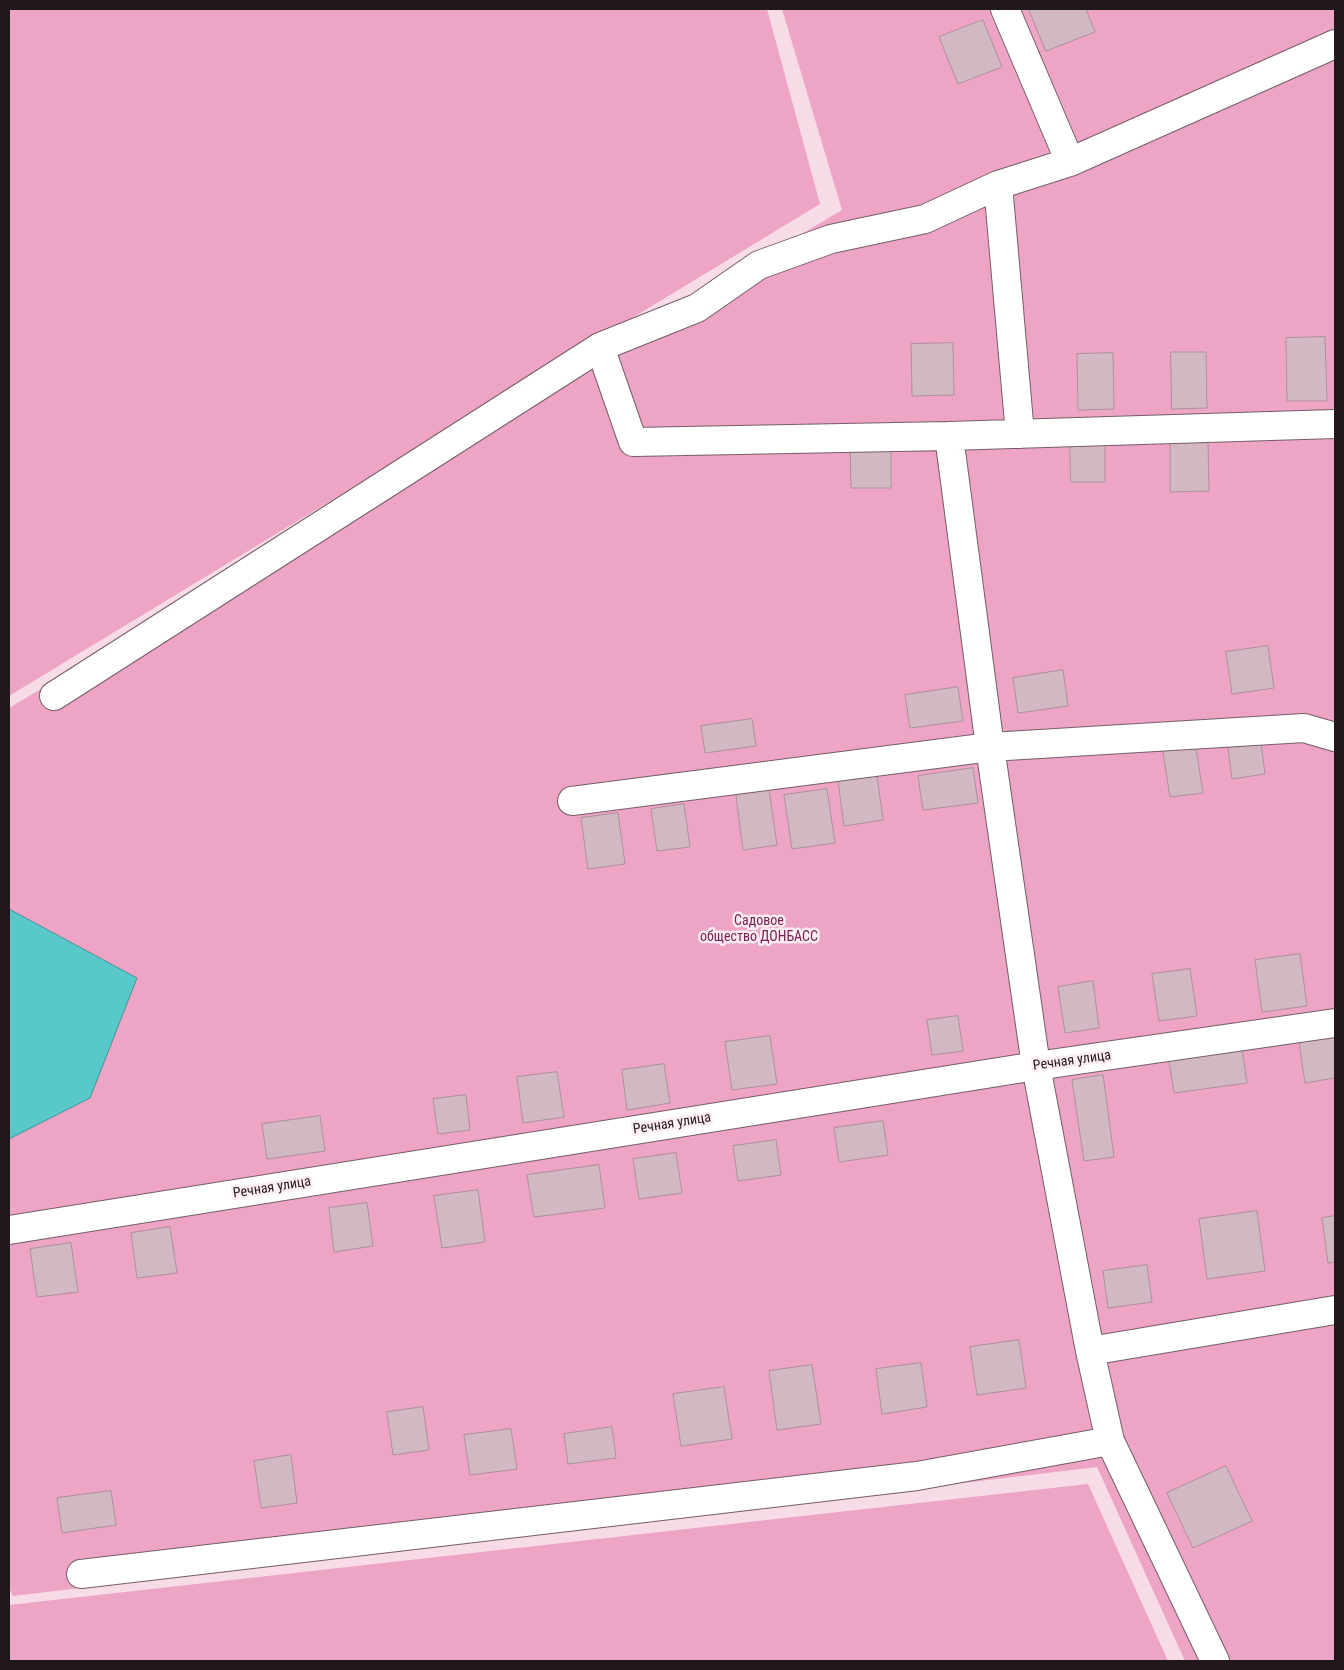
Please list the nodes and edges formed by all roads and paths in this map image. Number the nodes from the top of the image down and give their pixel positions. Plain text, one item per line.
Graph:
1 (1005, 9) edge
2 (1335, 44) edge
3 (1070, 162) junction
4 (998, 185) junction
5 (600, 347) junction
6 (1335, 424) edge
7 (1020, 434) junction
8 (949, 436) junction
9 (54, 696) dead end
10 (1335, 737) edge
11 (990, 747) junction
12 (572, 800) dead end
13 (1335, 1023) edge
14 (1036, 1066) junction
15 (9, 1230) edge
16 (1335, 1310) edge
17 (1090, 1350) junction
18 (1110, 1441) junction
19 (81, 1574) dead end
20 (1215, 1661) edge

1 - 3 street
2 - 3 street
3 - 4 street
4 - 5 street
4 - 7 street
5 - 8 street
5 - 9 street
6 - 7 street
7 - 8 street
8 - 11 street
10 - 11 street
11 - 12 street
11 - 14 street
13 - 14 street, Речная улица
14 - 15 street, Речная улица
14 - 17 street
16 - 17 street
17 - 18 street
18 - 19 street
18 - 20 street

